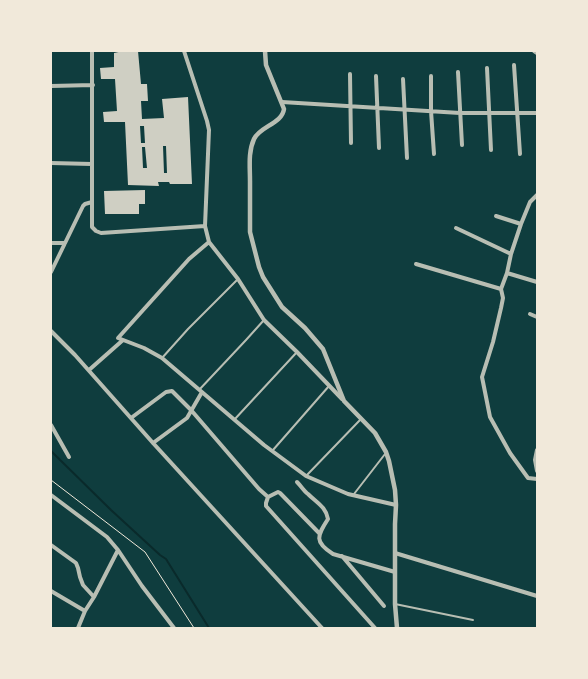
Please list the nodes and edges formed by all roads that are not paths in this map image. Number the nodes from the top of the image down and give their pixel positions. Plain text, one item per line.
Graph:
1 (92, 51) edge
2 (184, 51) edge
3 (265, 51) edge
4 (514, 65) dead end
5 (487, 68) dead end
6 (458, 72) dead end
7 (350, 74) dead end
8 (376, 76) dead end
9 (431, 76) dead end
10 (403, 79) dead end
11 (93, 85) junction
12 (51, 86) edge
13 (282, 102) junction
14 (350, 106) junction
15 (377, 107) junction
16 (404, 110) junction
17 (431, 111) junction
18 (460, 113) junction
19 (489, 113) junction
20 (537, 113) edge
21 (518, 114) junction
22 (351, 143) dead end
23 (462, 145) dead end
24 (380, 148) dead end
25 (491, 150) dead end
26 (434, 154) dead end
27 (520, 154) dead end
28 (407, 158) dead end
29 (51, 163) edge
30 (92, 164) junction
31 (537, 195) edge
32 (92, 202) junction
33 (530, 202) junction
34 (537, 205) edge
35 (496, 216) dead end
36 (520, 224) junction
37 (205, 226) junction
38 (456, 228) dead end
39 (209, 242) junction
40 (51, 243) edge
41 (65, 243) junction
42 (511, 254) junction
43 (416, 264) dead end
44 (51, 272) edge
45 (507, 274) junction
46 (238, 279) junction
47 (537, 282) edge
48 (502, 289) junction
49 (530, 314) dead end
50 (537, 316) edge
51 (264, 320) junction
52 (51, 331) edge
53 (123, 340) junction
54 (297, 352) junction
55 (162, 358) junction
56 (88, 370) junction
57 (329, 386) junction
58 (200, 391) junction
59 (344, 401) junction
60 (190, 410) junction
61 (131, 418) junction
62 (361, 418) junction
63 (234, 420) junction
64 (51, 425) edge
65 (153, 443) junction
66 (537, 450) edge
67 (272, 451) junction
68 (386, 452) junction
69 (68, 457) dead end
70 (537, 471) edge
71 (306, 476) junction
72 (537, 479) edge
73 (297, 482) dead end
74 (51, 495) edge
75 (353, 495) junction
76 (268, 497) junction
77 (396, 505) junction
78 (319, 533) junction
79 (51, 545) edge
80 (118, 550) junction
81 (395, 553) junction
82 (342, 556) junction
83 (395, 572) junction
84 (51, 591) edge
85 (537, 596) edge
86 (94, 597) junction
87 (395, 604) junction
88 (384, 606) dead end
89 (85, 611) junction
90 (473, 620) dead end
91 (78, 628) edge
92 (174, 628) edge
93 (322, 628) edge
94 (375, 628) edge
95 (396, 628) edge

1 - 11 street
2 - 37 street
3 - 13 street
4 - 21 street
5 - 19 street
6 - 18 street
7 - 14 street
8 - 15 street
9 - 17 street
10 - 16 street
11 - 12 street
11 - 30 street
13 - 14 street
13 - 59 street
14 - 15 street
14 - 22 street
15 - 16 street
15 - 24 street
16 - 17 street
16 - 28 street
17 - 18 street
17 - 26 street
18 - 19 street
18 - 23 street
19 - 21 street
19 - 25 street
20 - 21 street
21 - 27 street
29 - 30 street
30 - 32 street
31 - 33 street
32 - 37 street
32 - 41 street
33 - 34 street
33 - 36 street
35 - 36 street
36 - 42 street
37 - 39 street
38 - 42 street
39 - 46 street
39 - 53 street
40 - 41 street
41 - 44 street
42 - 45 street
43 - 48 street
45 - 47 street
45 - 48 street
46 - 51 street
46 - 55 lane
48 - 72 street
49 - 50 street
51 - 54 street
51 - 58 lane
52 - 56 street
53 - 55 street
53 - 56 street
54 - 57 street
54 - 63 lane
55 - 58 street
56 - 61 street
57 - 59 street
57 - 67 lane
58 - 60 street
58 - 63 street
59 - 62 street
60 - 61 street
60 - 65 street
60 - 76 street
61 - 65 street
62 - 68 street
62 - 71 lane
63 - 67 street
64 - 69 street
65 - 93 street
66 - 70 street
67 - 71 street
68 - 75 lane
68 - 77 street
71 - 75 street
73 - 78 street
74 - 80 street
75 - 77 street
76 - 78 street
76 - 94 street
77 - 81 street
78 - 82 street
79 - 86 street
80 - 86 street
80 - 92 street
81 - 83 street
81 - 85 street
82 - 83 street
82 - 88 street
83 - 87 street
84 - 89 street
86 - 89 street
87 - 90 lane
87 - 95 street
89 - 91 street

